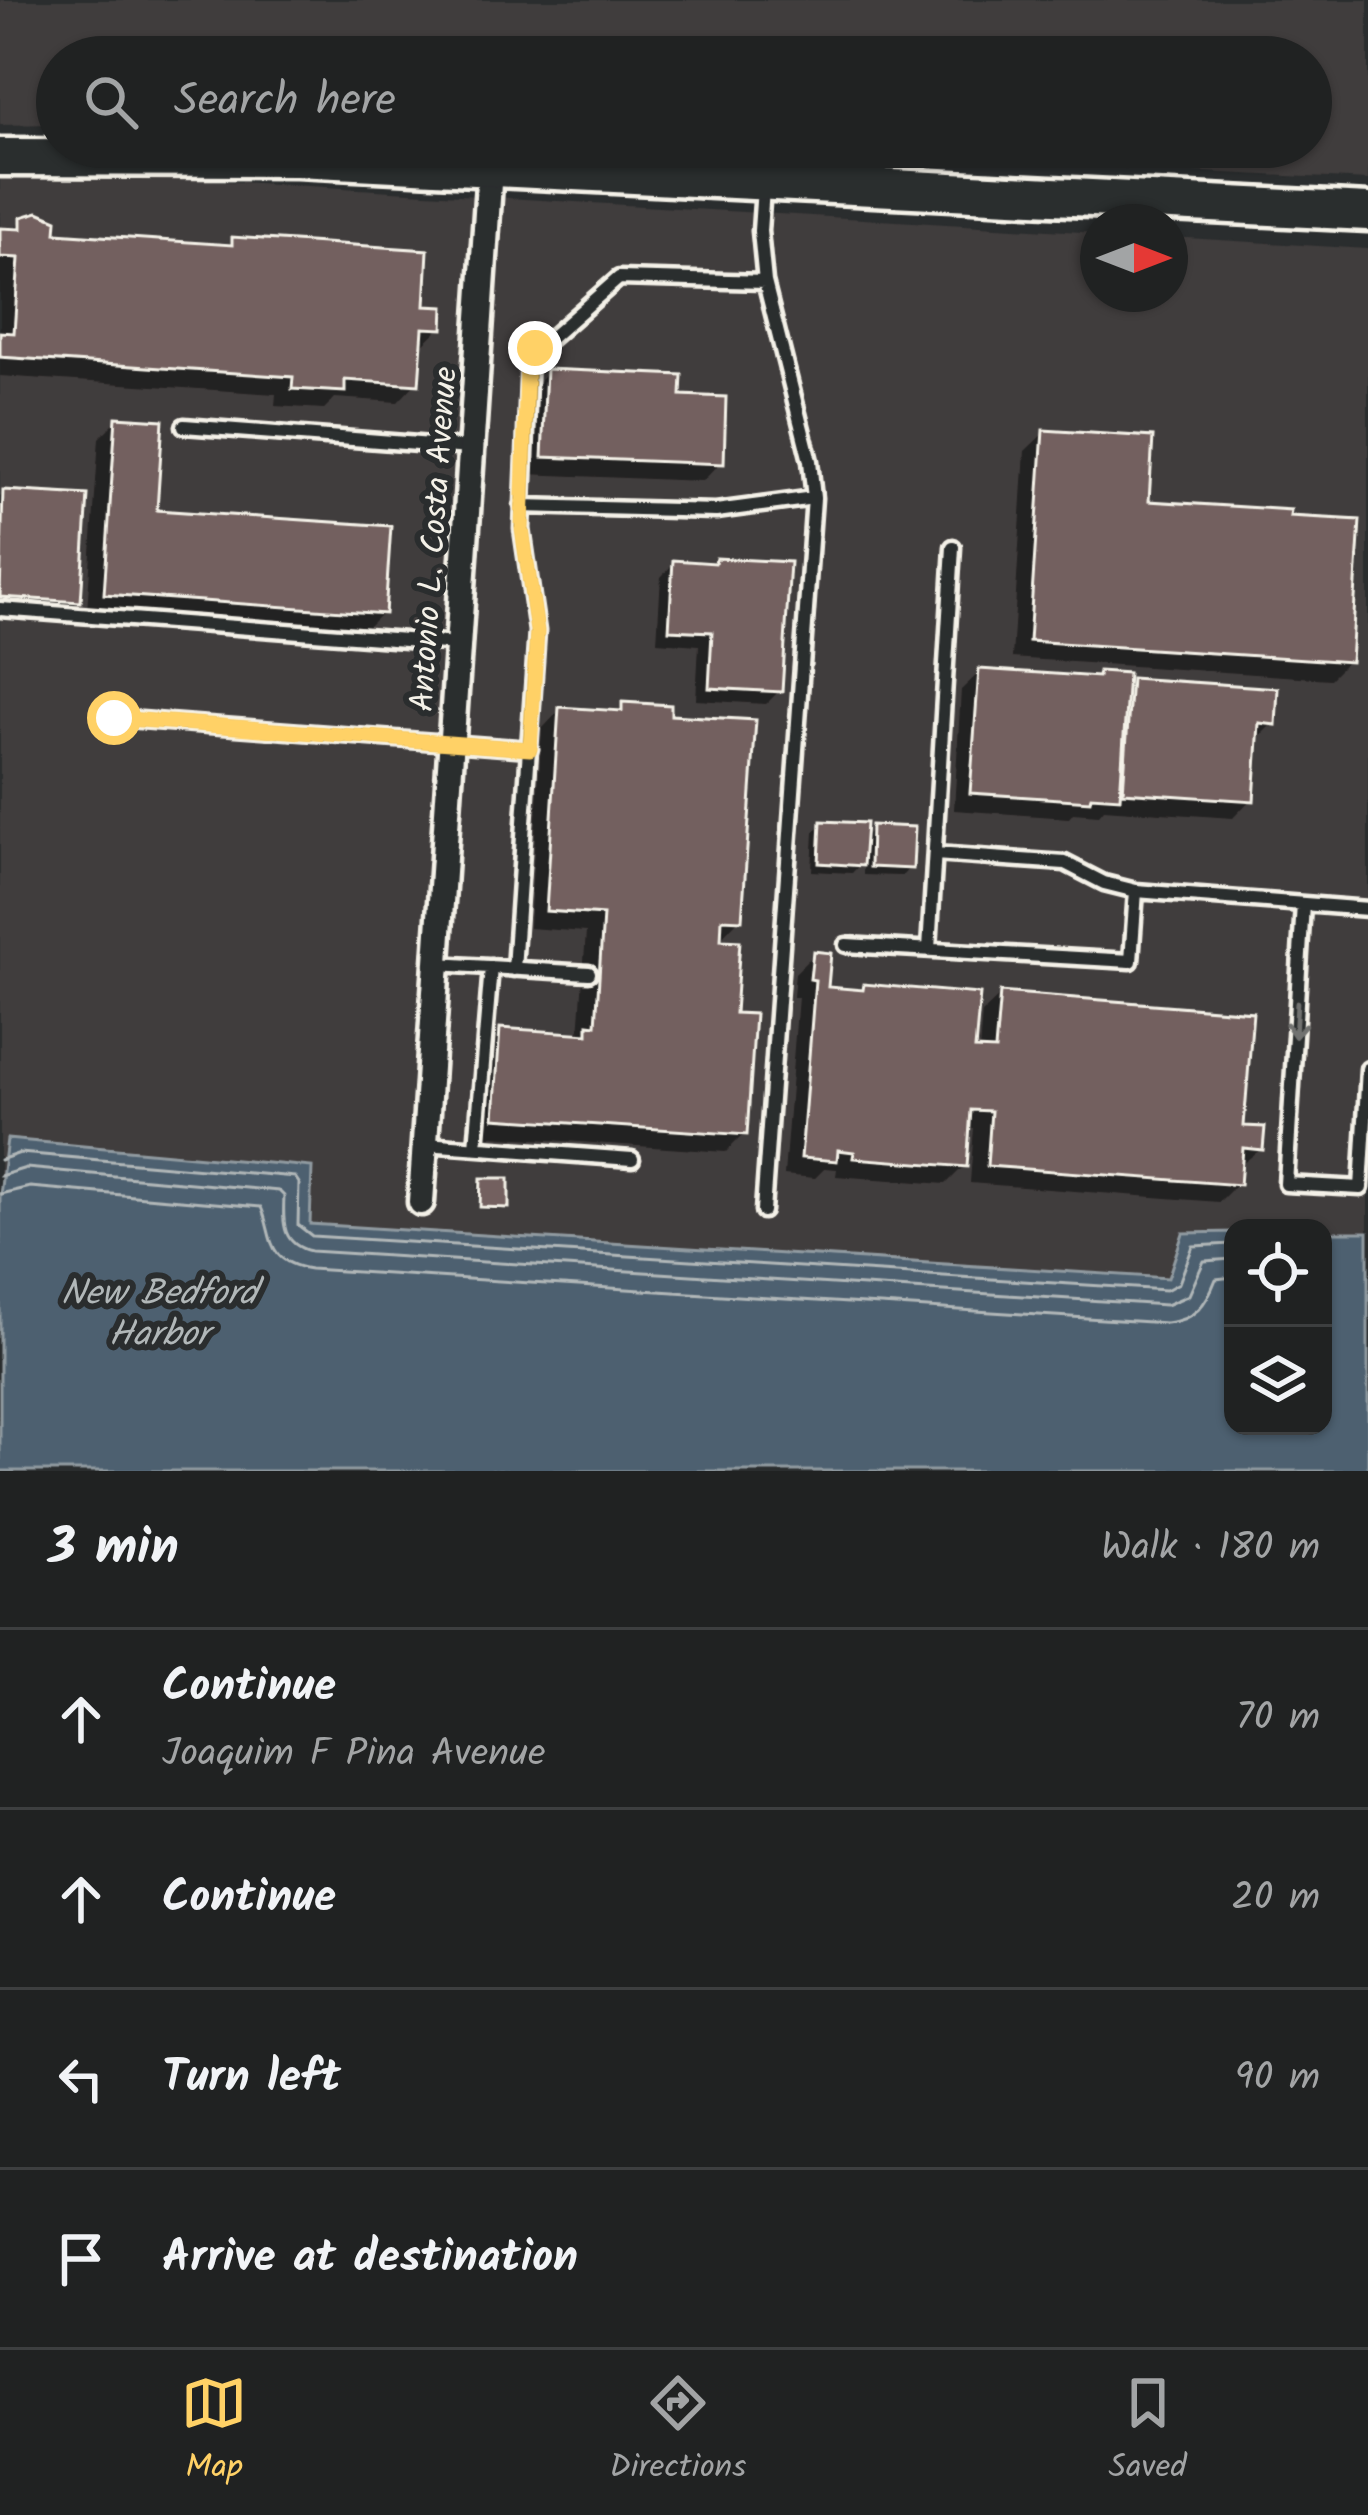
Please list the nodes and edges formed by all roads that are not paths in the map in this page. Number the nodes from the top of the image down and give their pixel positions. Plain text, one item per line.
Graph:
1 (0, 157) edge
2 (36, 157) edge
3 (490, 168) joint
4 (764, 181) junction
5 (1368, 212) edge
6 (765, 282) junction
7 (184, 426) dead end
8 (471, 448) junction
9 (814, 498) junction
10 (521, 506) junction
11 (953, 547) dead end
12 (0, 609) edge
13 (458, 644) junction
14 (114, 718) dead end
15 (452, 742) junction
16 (530, 749) junction
17 (934, 854) junction
18 (1136, 891) junction
19 (1303, 904) junction
20 (1368, 909) edge
21 (846, 945) dead end
22 (929, 950) junction
23 (437, 964) junction
24 (491, 967) junction
25 (514, 969) junction
26 (589, 973) dead end
27 (1368, 1070) edge
28 (425, 1144) junction
29 (476, 1147) junction
30 (632, 1159) dead end
31 (421, 1202) dead end
32 (763, 1211) dead end

1 - 2 street
3 - 4 street
3 - 8 street, Antonio L. Costa Avenue
4 - 5 street
4 - 6 lane
6 - 9 lane
6 - 10 lane
7 - 8 lane
8 - 13 street, Antonio L. Costa Avenue
9 - 10 lane
9 - 32 lane
10 - 16 lane
11 - 17 lane
12 - 13 lane
13 - 15 street, Antonio L. Costa Avenue
14 - 15 lane
15 - 16 lane
15 - 23 street, Antonio L. Costa Avenue
16 - 25 lane
17 - 18 lane
17 - 22 lane
18 - 19 lane
18 - 22 lane
19 - 20 lane
19 -> 27 lane
21 - 22 lane
23 - 24 lane
23 - 28 street, Antonio L. Costa Avenue
24 - 25 lane
24 - 29 lane
25 - 26 lane
28 - 29 lane
28 - 31 street, Antonio L. Costa Avenue
29 - 30 lane

